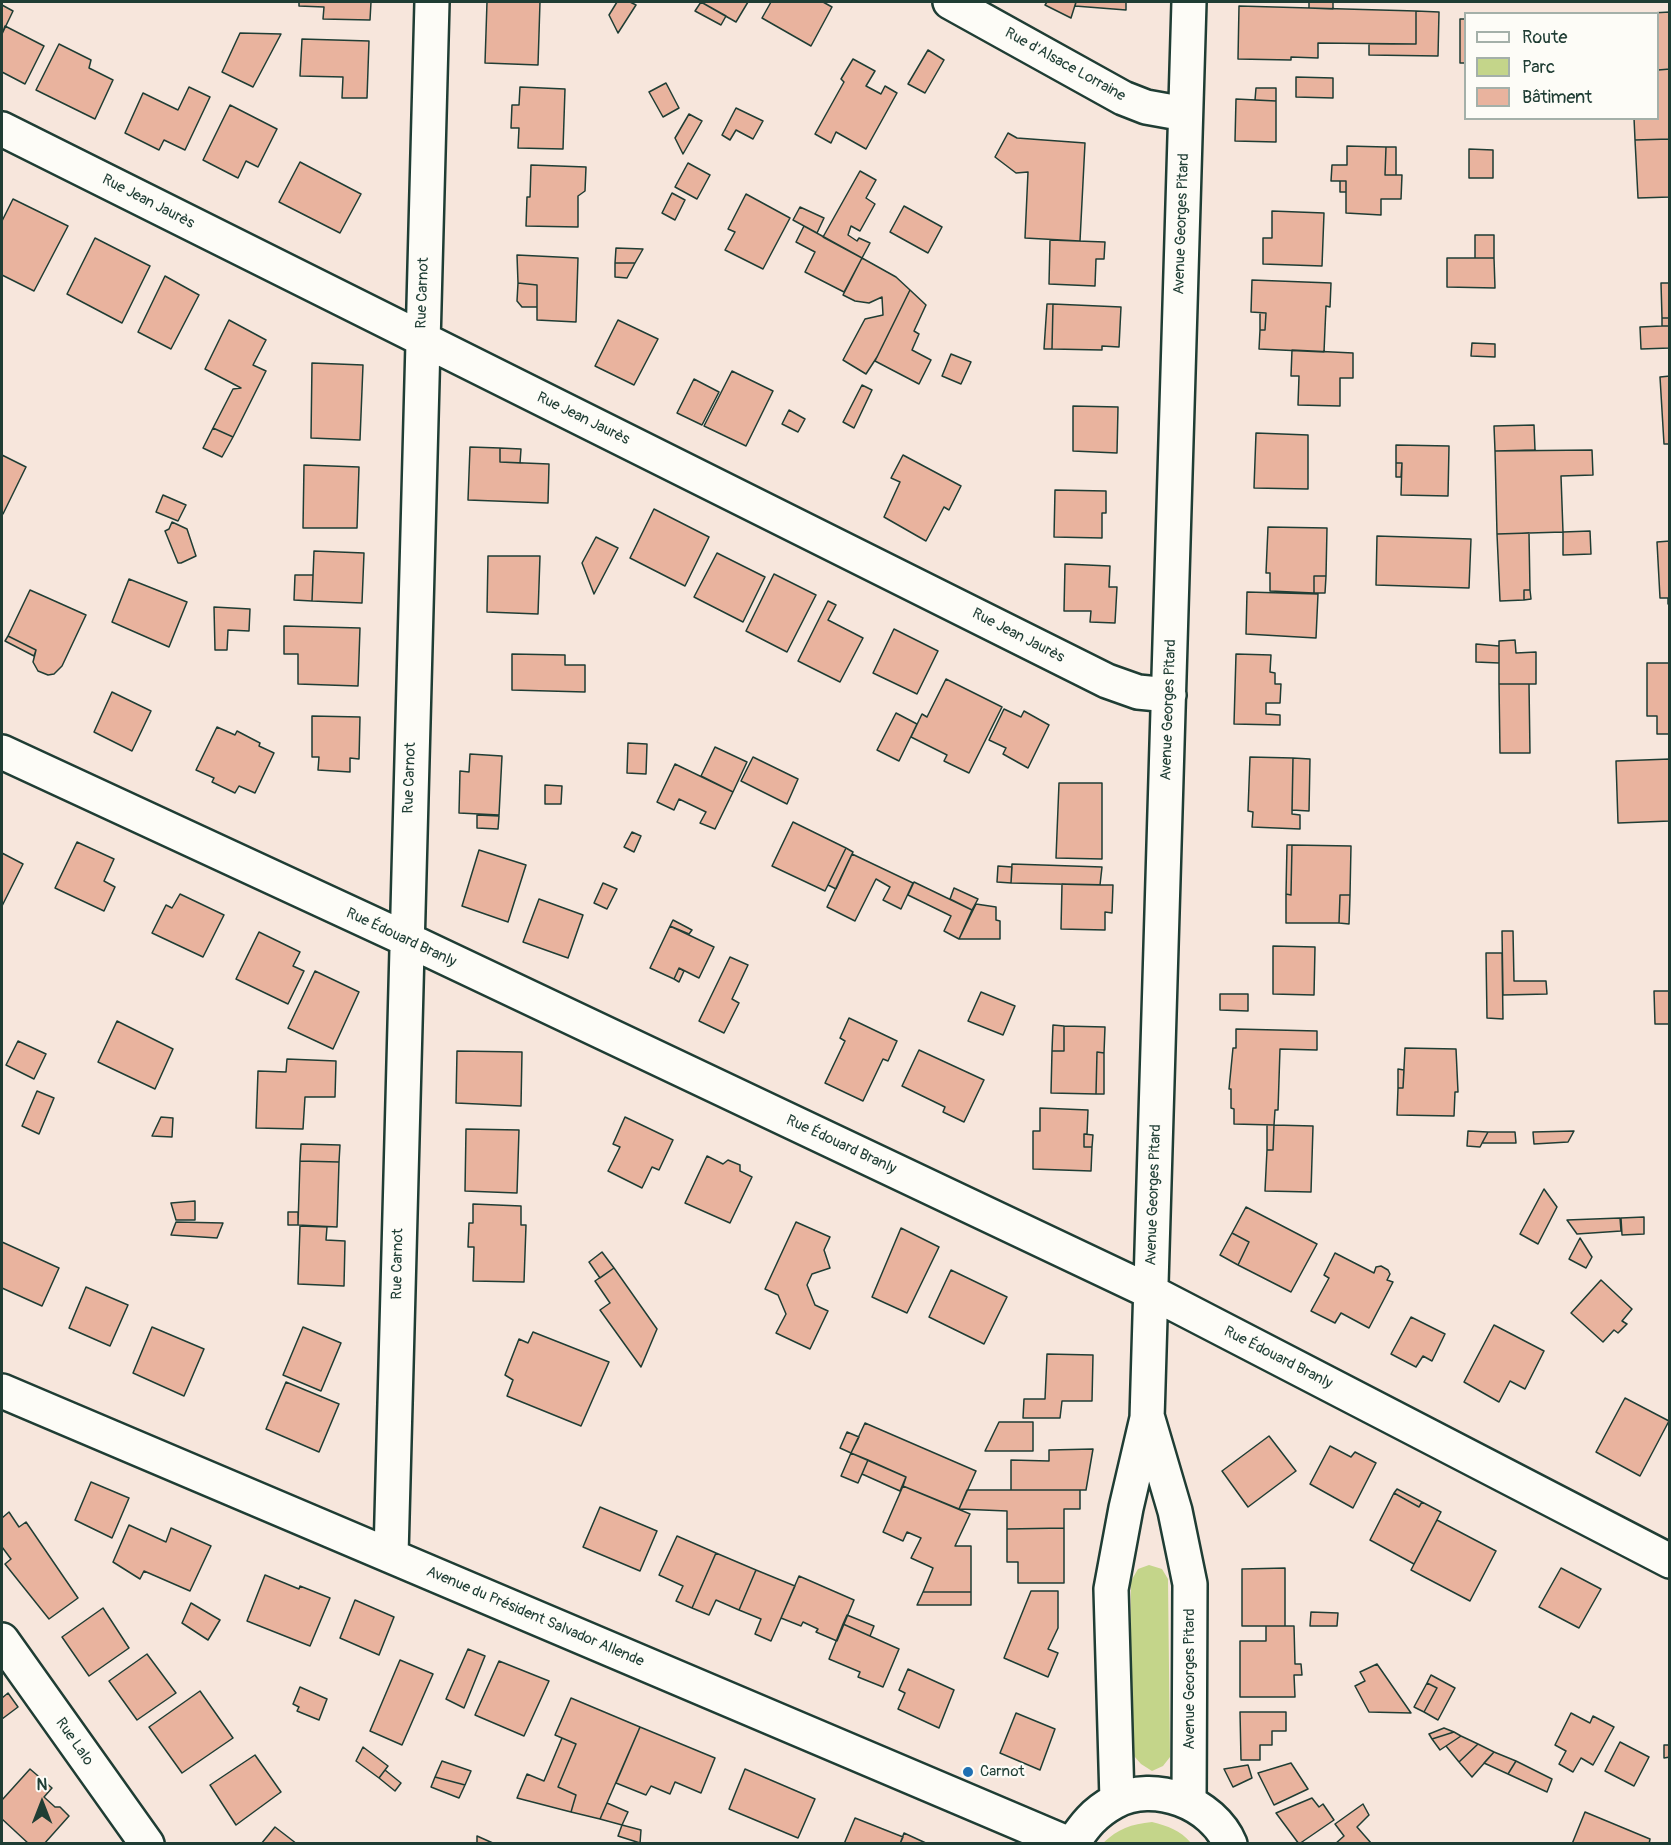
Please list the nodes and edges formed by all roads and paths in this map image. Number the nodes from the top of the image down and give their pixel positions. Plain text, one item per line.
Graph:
1 (432, 2) edge
2 (950, 2) edge
3 (1189, 2) edge
4 (1185, 114) junction
5 (2, 129) edge
6 (422, 340) junction
7 (1169, 695) junction
8 (2, 752) edge
9 (406, 939) junction
10 (1151, 1292) junction
11 (2, 1391) edge
12 (1147, 1418) junction
13 (391, 1556) junction
14 (1670, 1561) edge
15 (2, 1640) edge
16 (1117, 1800) junction
17 (1189, 1802) junction
18 (147, 1844) edge
19 (1070, 1844) edge
20 (1230, 1844) edge

1 - 6 street, Rue Carnot
2 - 4 street, Rue d'Alsace Lorraine
3 - 4 street, Avenue Georges Pitard
4 - 7 street, Avenue Georges Pitard
5 - 6 street, Rue Jean Jaurès
6 - 7 street, Rue Jean Jaurès
6 - 9 street, Rue Carnot
7 - 10 street, Avenue Georges Pitard
8 - 9 street, Rue Édouard Branly
9 - 10 street, Rue Édouard Branly
9 - 13 street, Rue Carnot
10 - 12 street, Avenue Georges Pitard
10 - 14 street, Rue Édouard Branly
11 - 13 street, Avenue du Président Salvador Allende
12 - 16 street, Avenue Georges Pitard
12 - 17 street, Avenue Georges Pitard
13 - 19 street, Avenue du Président Salvador Allende
15 - 18 street, Rue Lalo
16 - 17 street
16 - 19 street
17 - 20 street

